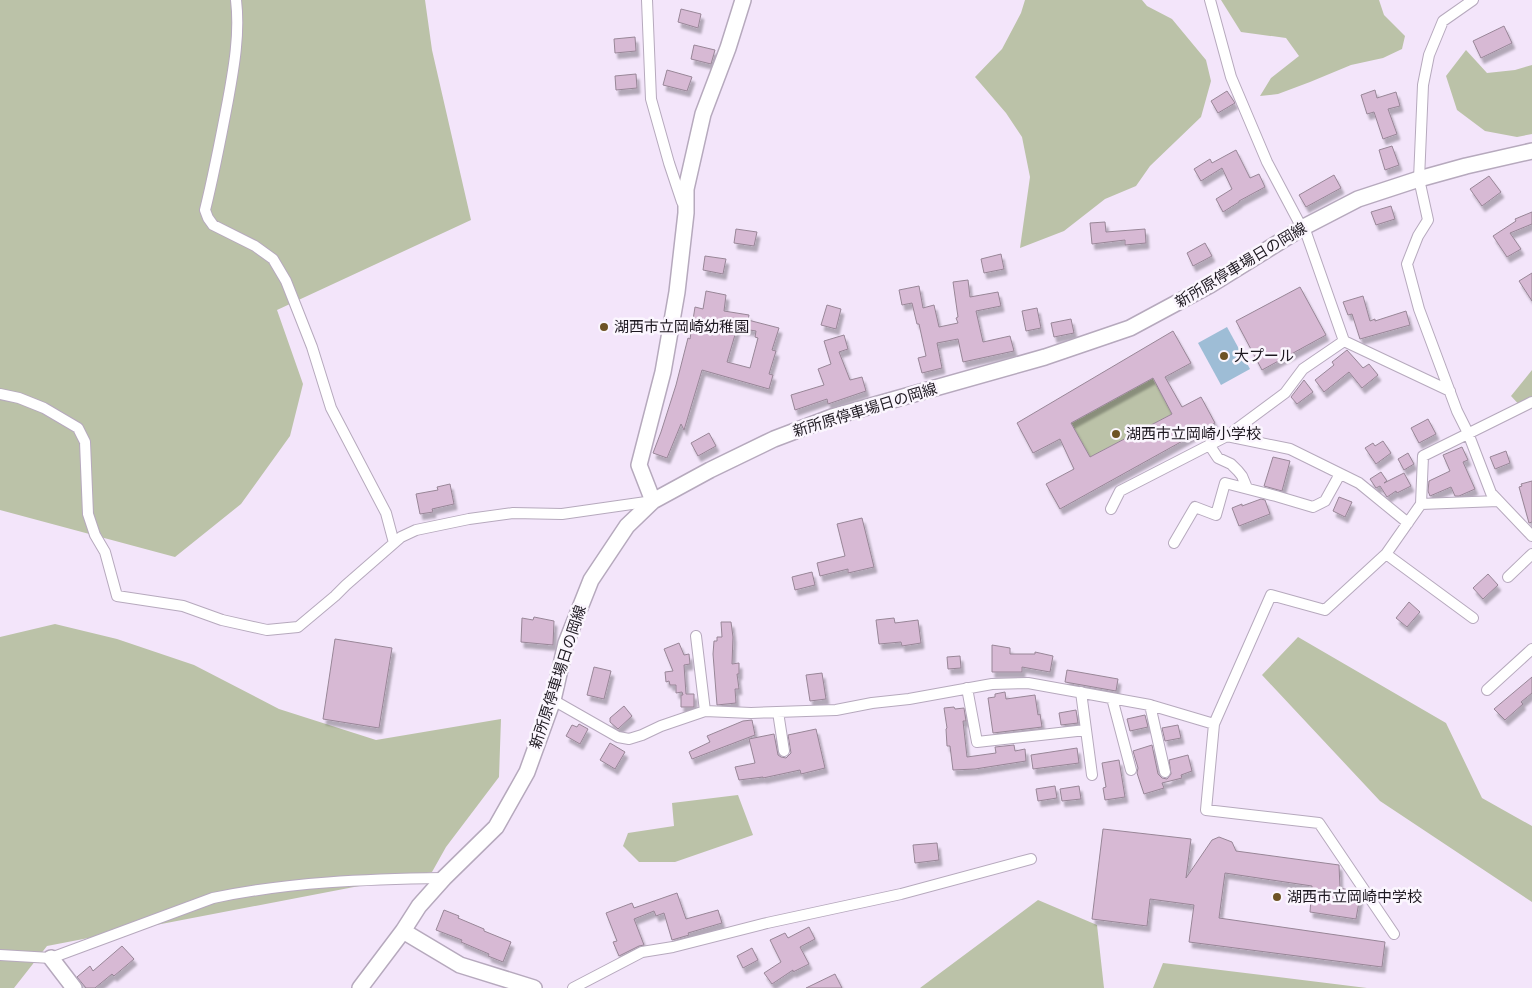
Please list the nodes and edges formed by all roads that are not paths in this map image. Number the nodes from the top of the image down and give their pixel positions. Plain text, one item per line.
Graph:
1 (236, 0) edge
2 (647, 0) edge
3 (743, 0) edge
4 (1210, 0) edge
5 (1472, 0) edge
6 (1532, 151) edge
7 (1419, 179) junction
8 (686, 213) junction
9 (1303, 228) junction
10 (1344, 341) junction
11 (1450, 391) junction
12 (0, 394) edge
13 (1532, 402) edge
14 (1468, 433) junction
15 (1227, 436) junction
16 (1210, 446) junction
17 (1233, 466) junction
18 (1340, 474) junction
19 (1225, 484) junction
20 (1247, 488) junction
21 (653, 501) junction
22 (1498, 501) junction
23 (1421, 504) junction
24 (1111, 510) dead end
25 (1408, 523) junction
26 (1532, 536) edge
27 (394, 543) junction
28 (1174, 543) dead end
29 (1386, 554) junction
30 (1532, 554) edge
31 (1508, 577) dead end
32 (1474, 618) dead end
33 (696, 636) dead end
34 (1532, 649) edge
35 (967, 688) junction
36 (1487, 690) dead end
37 (1081, 692) junction
38 (1112, 698) junction
39 (553, 700) junction
40 (1150, 705) junction
41 (704, 711) junction
42 (778, 712) junction
43 (1214, 724) junction
44 (1086, 730) junction
45 (784, 750) dead end
46 (1131, 770) dead end
47 (1165, 772) dead end
48 (1092, 775) dead end
49 (1031, 859) dead end
50 (444, 878) junction
51 (402, 931) junction
52 (1394, 934) dead end
53 (0, 955) edge
54 (51, 958) junction
55 (74, 988) edge
56 (360, 988) edge
57 (534, 988) edge
58 (573, 988) edge

1 - 27 street
2 - 8 street
3 - 8 main road
4 - 9 street
5 - 7 street
6 - 7 main road, 新所原停車場日の岡線
7 - 9 main road, 新所原停車場日の岡線
7 - 11 street
8 - 21 main road
9 - 10 street
9 - 21 main road, 新所原停車場日の岡線
10 - 11 street
10 - 15 street
11 - 14 street
12 - 27 street
13 - 14 street
14 - 22 street
14 - 23 street
15 - 16 street
15 - 18 street
16 - 17 street
16 - 24 street
17 - 19 street
17 - 20 street
18 - 20 street
18 - 25 street
19 - 20 street
19 - 28 street
21 - 27 street
21 - 39 main road, 新所原停車場日の岡線
22 - 23 street
22 - 26 street
23 - 25 street
25 - 29 street
29 - 32 street
29 - 43 street
30 - 31 street
33 - 41 street
34 - 36 street
35 - 37 street
35 - 42 street
35 - 44 street
37 - 38 street
37 - 44 street
38 - 40 street
38 - 46 street
39 - 41 street
39 - 50 main road, 新所原停車場日の岡線
40 - 43 street
40 - 47 street
41 - 42 street
42 - 45 street
43 - 52 street
44 - 48 street
49 - 58 street
50 - 51 main road, 新所原停車場日の岡線
50 - 54 street
51 - 56 main road, 新所原停車場日の岡線
51 - 57 main road
53 - 54 street
54 - 55 main road

